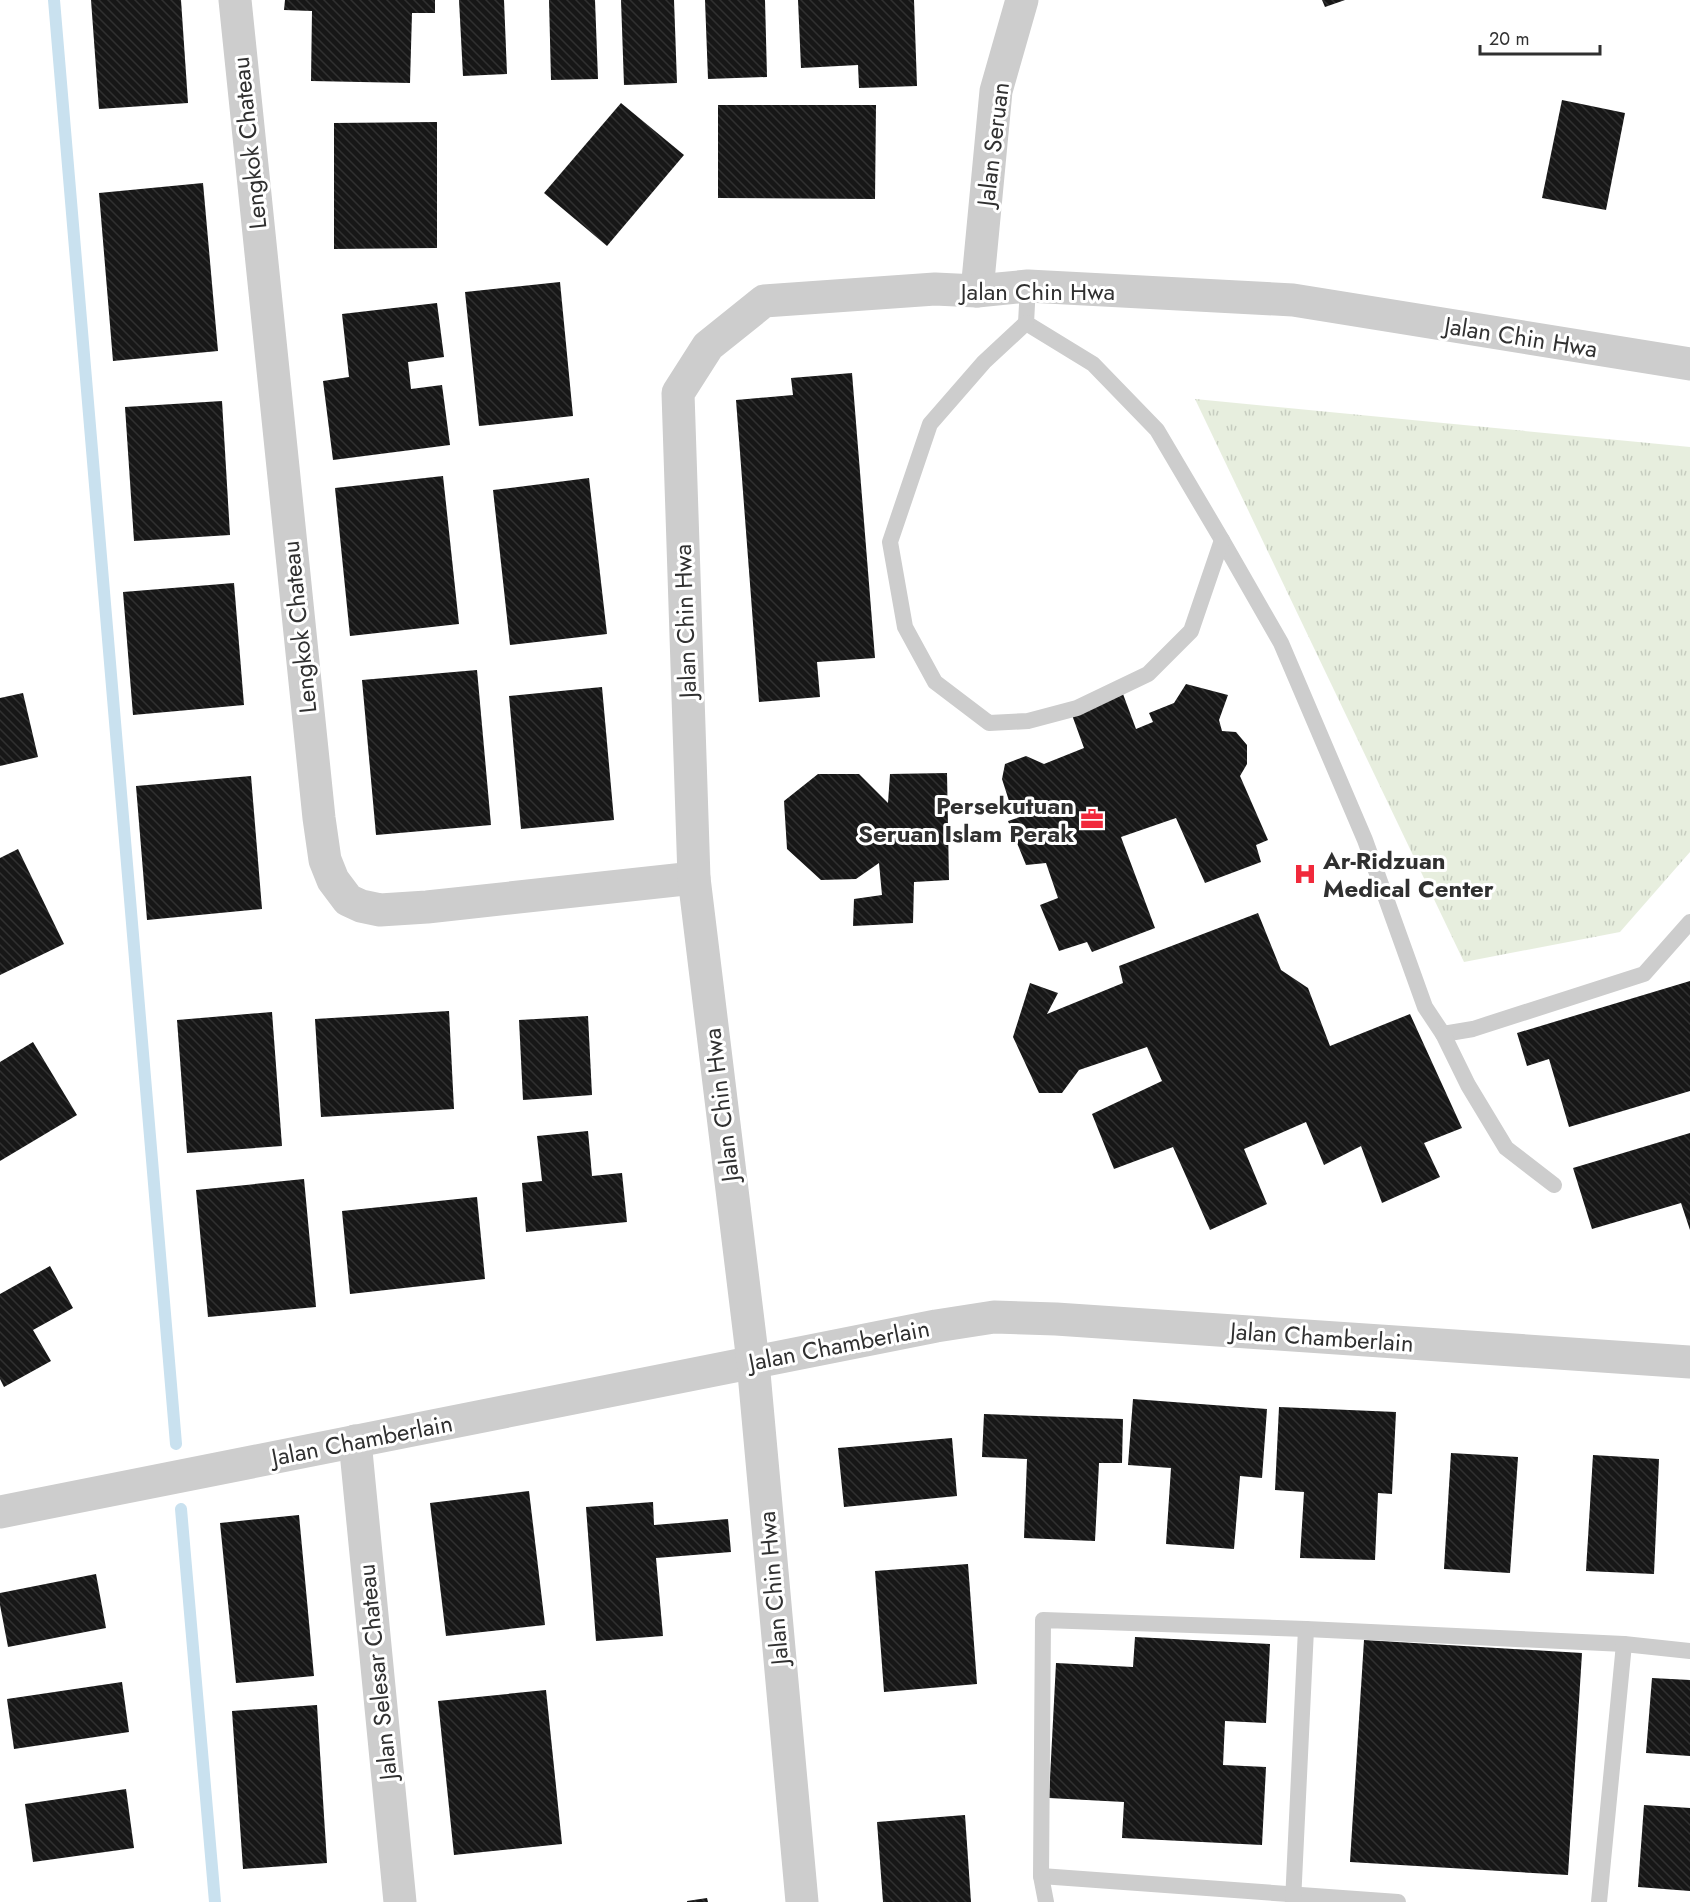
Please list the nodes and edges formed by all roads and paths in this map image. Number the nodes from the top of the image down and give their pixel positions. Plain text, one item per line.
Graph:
1 (235, 0) edge
2 (1022, 0) edge
3 (1028, 286) junction
4 (977, 291) junction
5 (1026, 323) junction
6 (1690, 364) edge
7 (1222, 540) junction
8 (694, 878) junction
9 (1690, 922) edge
10 (1443, 1034) junction
11 (1554, 1185) dead end
12 (753, 1362) junction
13 (1690, 1362) edge
14 (355, 1441) junction
15 (0, 1512) edge
16 (1306, 1629) junction
17 (1624, 1644) junction
18 (1690, 1652) edge
19 (1041, 1876) junction
20 (1294, 1898) edge
21 (400, 1902) edge
22 (802, 1902) edge
23 (1046, 1902) edge
24 (1398, 1902) edge
25 (1599, 1902) edge

1 - 8 street, Lengkok Chateau
2 - 4 street, Jalan Seruan
3 - 4 street, Jalan Chin Hwa
3 - 5 lane
3 - 6 street, Jalan Chin Hwa
4 - 8 street, Jalan Chin Hwa
5 - 7 lane
5 - 7 lane
7 - 10 lane
8 - 12 street, Jalan Chin Hwa
9 - 10 lane
10 - 11 lane
12 - 13 street, Jalan Chamberlain
12 - 14 street, Jalan Chamberlain
12 - 22 street, Jalan Chin Hwa
14 - 15 street, Jalan Chamberlain
14 - 21 street, Jalan Selesar Chateau
16 - 17 lane
16 - 19 lane
16 - 20 lane
17 - 18 lane
17 - 25 lane
19 - 20 lane
19 - 23 lane
20 - 24 lane

